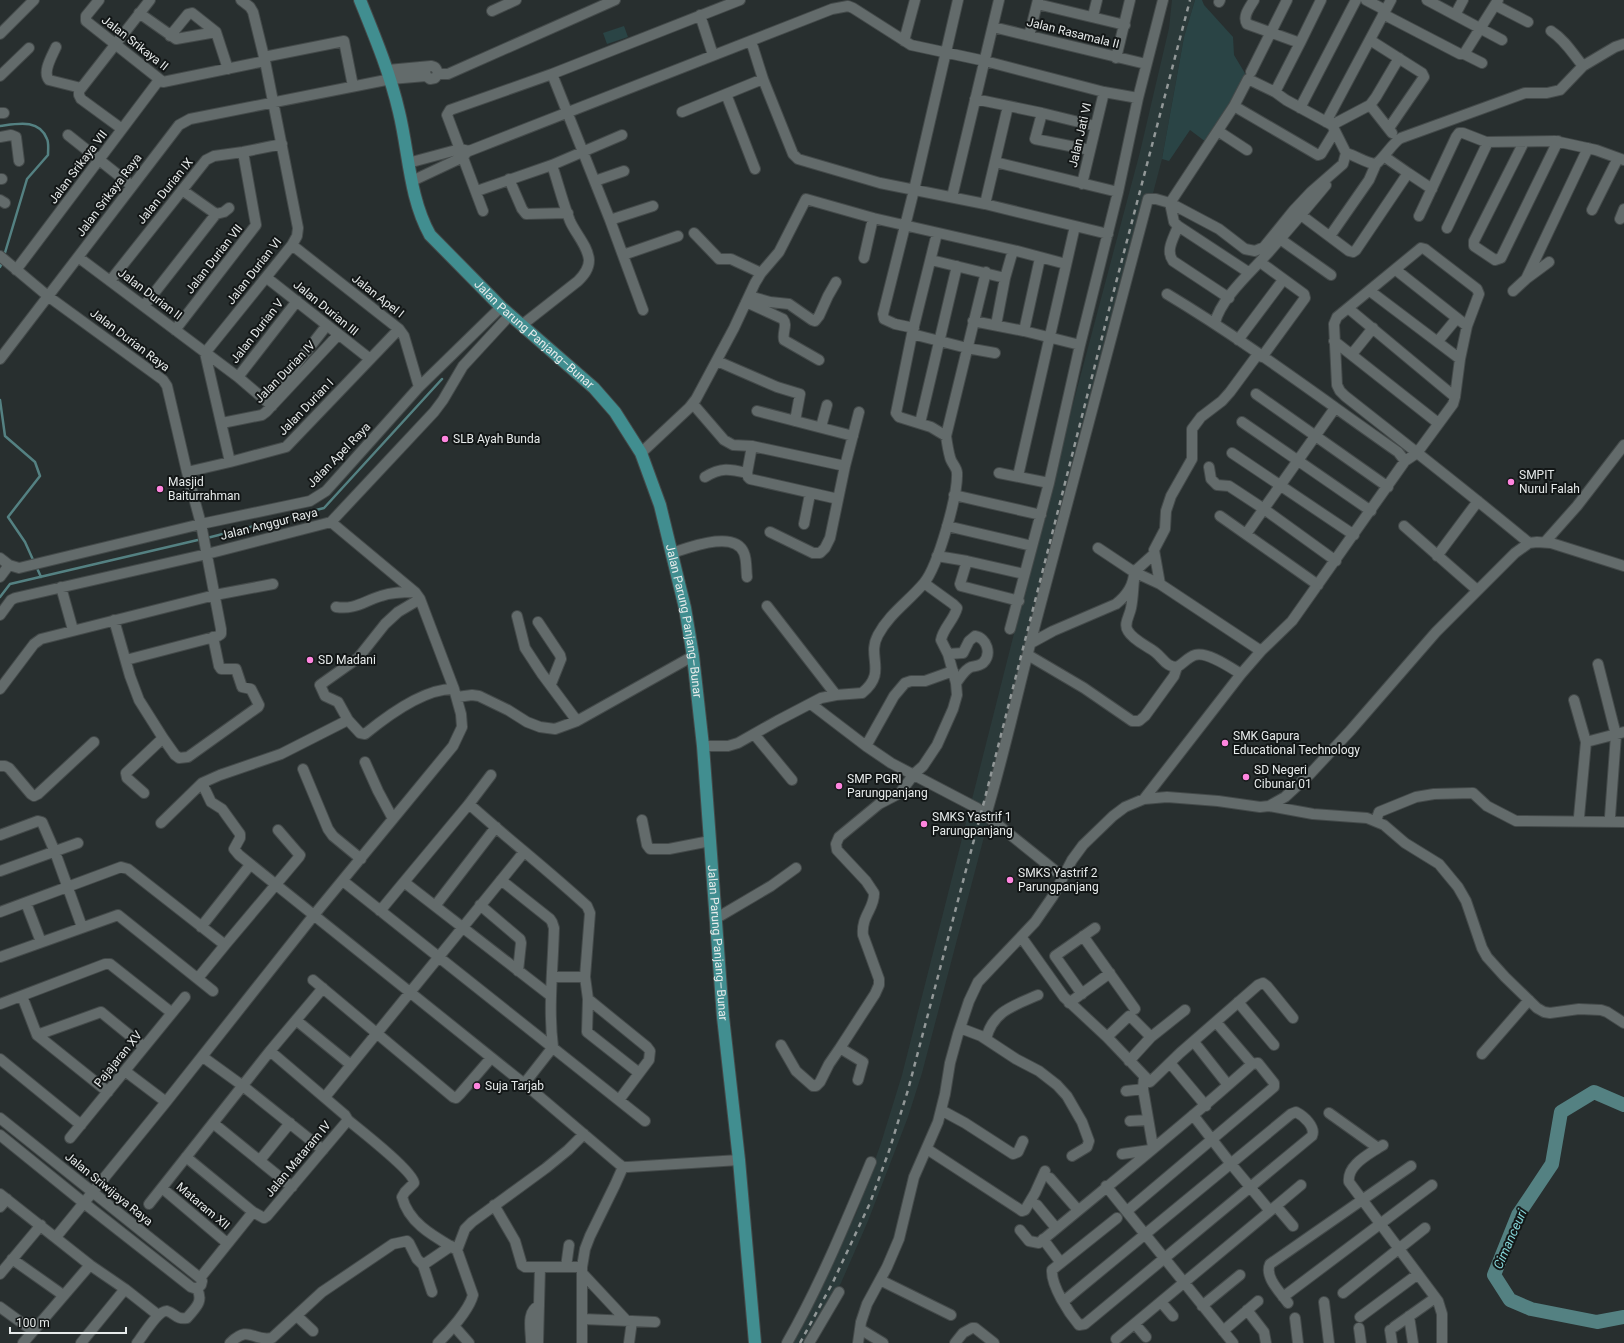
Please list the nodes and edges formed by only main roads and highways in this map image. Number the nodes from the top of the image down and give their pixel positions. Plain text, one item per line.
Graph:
1 (360, 0) edge
2 (754, 1342) edge

1 - 2 main road, Jalan Parung Panjang–Bunar

